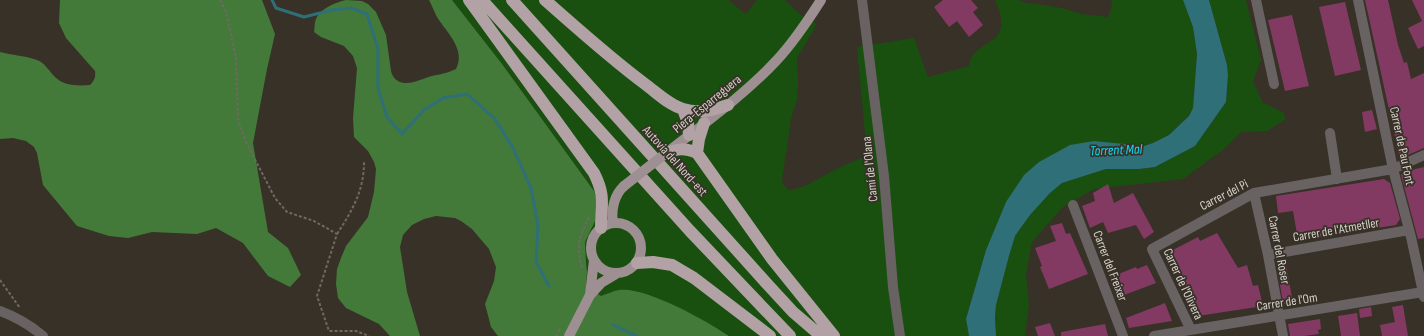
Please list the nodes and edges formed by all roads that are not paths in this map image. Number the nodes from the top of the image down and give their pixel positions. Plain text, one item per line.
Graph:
1 (469, 0) edge
2 (482, 0) edge
3 (512, 0) edge
4 (545, 0) edge
5 (820, 0) edge
6 (862, 0) edge
7 (1256, 0) edge
8 (1358, 0) edge
9 (1274, 84) dead end
10 (728, 105) junction
11 (683, 109) junction
12 (704, 123) junction
13 (1330, 133) dead end
14 (689, 135) junction
15 (697, 153) junction
16 (665, 154) junction
17 (1424, 155) edge
18 (1393, 169) junction
19 (1337, 179) junction
20 (1254, 193) junction
21 (1073, 205) dead end
22 (613, 223) junction
23 (601, 228) junction
24 (1409, 230) junction
25 (1152, 248) joint
26 (1268, 255) junction
27 (594, 260) junction
28 (637, 263) junction
29 (616, 274) junction
30 (1423, 294) edge
31 (590, 295) junction
32 (0, 311) edge
33 (1279, 316) junction
34 (1191, 330) junction
35 (42, 336) edge
36 (568, 336) edge
37 (770, 336) edge
38 (790, 336) edge
39 (821, 336) edge
40 (834, 336) edge
41 (900, 336) edge
42 (1123, 336) edge
43 (1154, 336) edge
44 (1283, 336) edge

1 - 23 highway
2 - 38 highway
3 - 39 highway, Autovia del Nord-est
4 - 11 highway
5 - 10 main road, Piera-Esparreguera
6 - 41 street, Camí de l'Olana
7 - 9 street
8 - 18 street, Carrer de Pau Font
10 - 11 highway
10 - 12 main road, Piera-Esparreguera
11 - 14 highway
12 - 14 main road, Piera-Esparreguera
12 - 15 highway
13 - 19 street
14 - 16 main road, Piera-Esparreguera
15 - 16 highway
15 - 40 highway
16 - 22 main road, Piera-Esparreguera, bridge
17 - 18 street, Carrer del Pi
18 - 19 street, Carrer del Pi
18 - 24 street, Carrer de Pau Font
19 - 20 street, Carrer del Pi
20 - 25 street, Carrer del Pi
20 - 26 street, Carrer del Roser
21 - 42 street, Carrer del Freixer
22 - 23 main road
22 - 28 main road
23 - 27 main road
24 - 26 street, Carrer de l'Atmetller
24 - 30 street, Carrer de Pau Font
25 - 34 street, Carrer de l'Olivera
26 - 33 street, Carrer del Roser
27 - 29 main road
27 - 31 main road
28 - 29 main road
28 - 37 highway
29 - 31 main road
30 - 33 street, Carrer de l'Om
31 - 36 main road
32 - 35 street
33 - 34 street, Carrer de l'Om
33 - 44 street, Carrer del Roser
34 - 43 street, Carrer de l'Om

